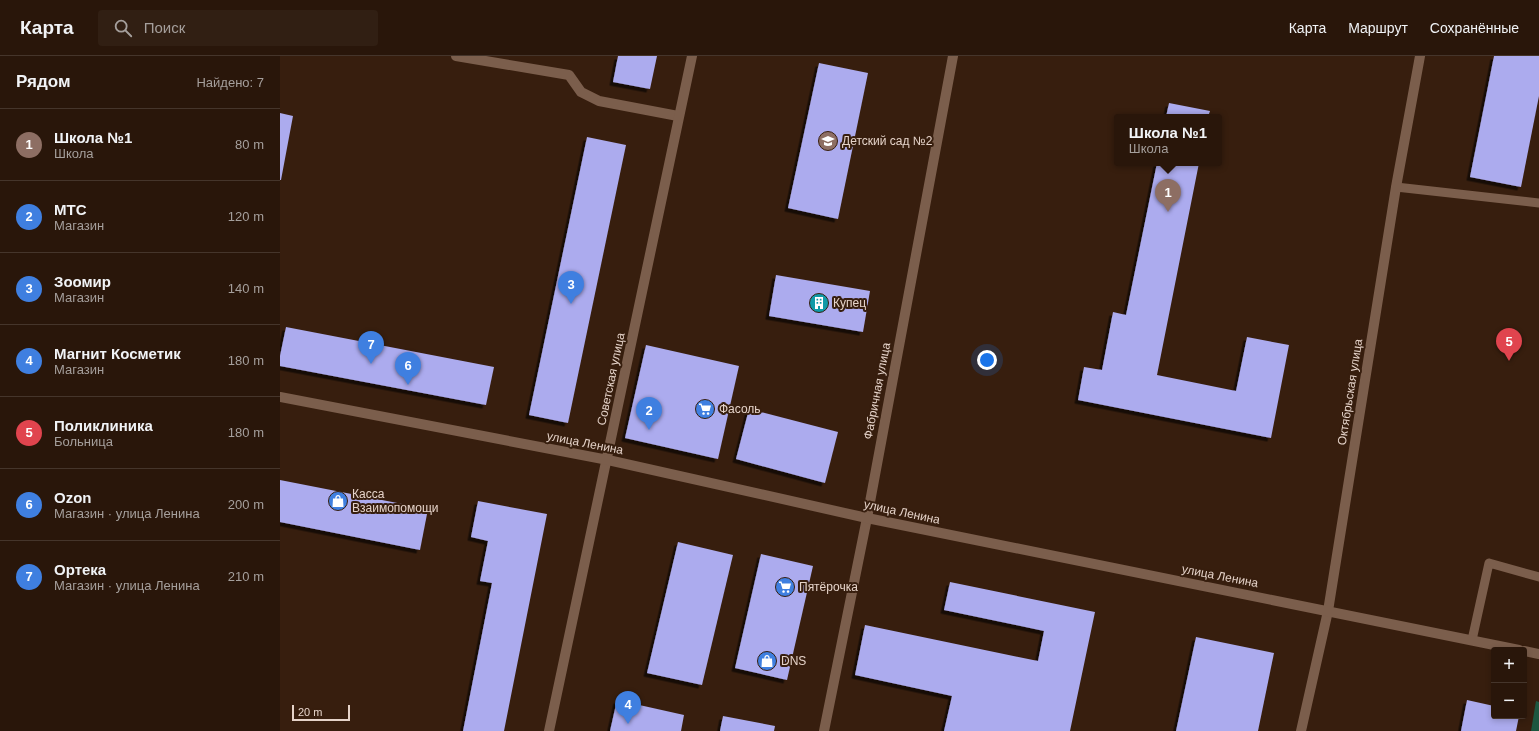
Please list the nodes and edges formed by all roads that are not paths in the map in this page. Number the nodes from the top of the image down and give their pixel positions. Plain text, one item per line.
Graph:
1 (456, 56) edge
2 (692, 56) edge
3 (953, 56) edge
4 (1420, 56) edge
5 (678, 116) junction
6 (1396, 187) junction
7 (1539, 203) edge
8 (280, 397) edge
9 (608, 460) junction
10 (867, 518) junction
11 (1539, 577) edge
12 (1328, 611) junction
13 (1472, 640) junction
14 (1505, 647) edge
15 (1527, 652) edge
16 (1539, 654) edge
17 (549, 731) edge
18 (824, 731) edge
19 (1301, 731) edge

1 - 5 street
2 - 5 street, Советская улица
3 - 10 street, Фабричная улица
4 - 6 street, Октябрьская улица
5 - 9 street, Советская улица
6 - 7 lane
6 - 12 street, Октябрьская улица
8 - 9 street, улица Ленина
9 - 10 street, улица Ленина
9 - 17 street, Советская улица
10 - 12 street, улица Ленина
10 - 18 street, Фабричная улица
11 - 13 lane
12 - 13 street, улица Ленина
12 - 19 street, Октябрьская улица
13 - 14 street, улица Ленина
15 - 16 street

